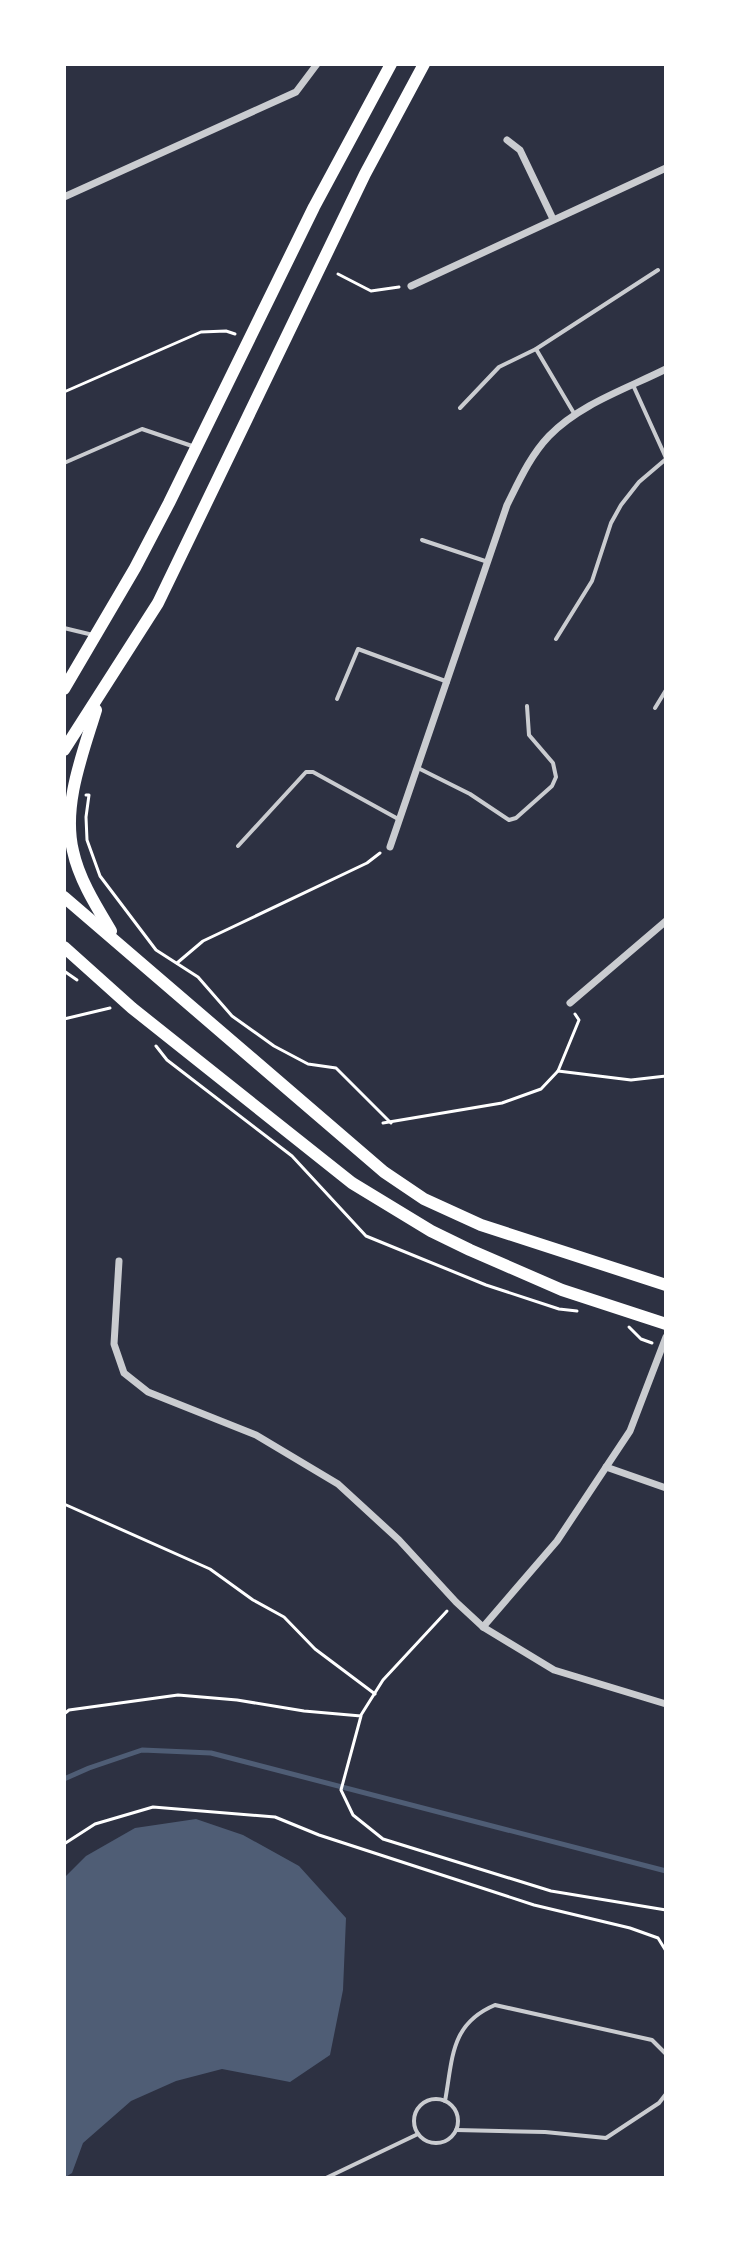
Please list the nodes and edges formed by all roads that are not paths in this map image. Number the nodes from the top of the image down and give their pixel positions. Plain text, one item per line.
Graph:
1 (317, 64) edge
2 (391, 64) edge
3 (424, 64) edge
4 (507, 140) dead end
5 (666, 168) edge
6 (64, 197) edge
7 (553, 219) junction
8 (658, 270) dead end
9 (411, 286) road end
10 (536, 349) junction
11 (666, 369) edge
12 (633, 385) junction
13 (460, 408) dead end
14 (575, 415) junction
15 (196, 447) junction
16 (666, 458) edge
17 (64, 463) edge
18 (422, 540) dead end
19 (488, 562) junction
20 (64, 628) edge
21 (97, 635) junction
22 (556, 639) dead end
23 (448, 682) junction
24 (64, 689) edge
25 (666, 690) edge
26 (101, 695) junction
27 (337, 699) dead end
28 (527, 706) dead end
29 (655, 708) dead end
30 (64, 750) edge
31 (418, 768) junction
32 (400, 820) junction
33 (238, 846) dead end
34 (390, 847) road end
35 (64, 897) edge
36 (666, 921) edge
37 (116, 940) junction
38 (64, 947) edge
39 (570, 1003) road end
40 (119, 1261) dead end
41 (666, 1285) edge
42 (666, 1324) edge
43 (666, 1337) edge
44 (606, 1467) junction
45 (666, 1488) edge
46 (483, 1627) junction
47 (666, 1704) edge
48 (666, 2054) edge
49 (666, 2094) edge
50 (445, 2101) junction
51 (456, 2130) junction
52 (418, 2134) junction
53 (326, 2178) edge

1 - 6 street
2 - 15 main road
3 - 26 main road
4 - 7 street
5 - 7 street
7 - 9 street
8 - 10 lane
10 - 13 lane
10 - 14 lane
11 - 12 street
12 - 14 street
12 - 16 lane
14 - 19 street
15 - 17 lane
15 - 21 main road
16 - 22 lane
18 - 19 lane
19 - 23 street
20 - 21 lane
21 - 24 main road
23 - 27 lane
23 - 31 street
25 - 29 lane
26 - 30 main road
26 - 37 main road
28 - 31 lane
31 - 32 street
32 - 33 lane
32 - 34 street
35 - 37 main road
36 - 39 street
37 - 41 main road
38 - 42 main road
40 - 46 street
43 - 44 street
44 - 45 street
44 - 46 street
46 - 47 street
48 - 50 lane
49 - 51 lane
50 - 51 lane
50 - 52 lane
51 - 52 lane
52 - 53 lane

